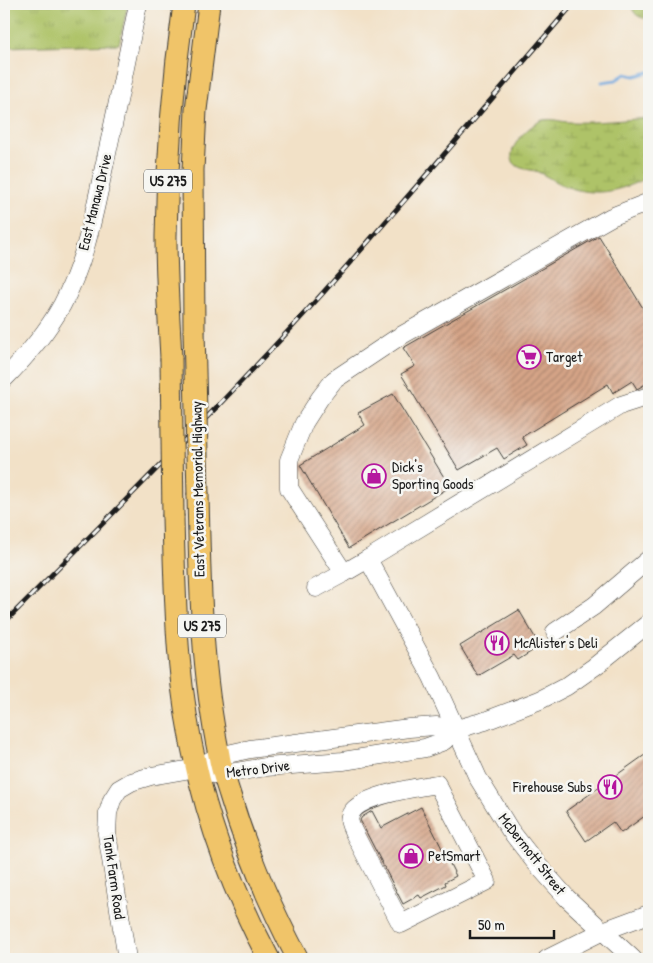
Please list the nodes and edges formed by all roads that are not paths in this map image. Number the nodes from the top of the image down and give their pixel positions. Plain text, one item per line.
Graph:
1 (138, 4) edge
2 (184, 4) edge
3 (209, 4) edge
4 (649, 202) edge
5 (4, 379) edge
6 (649, 396) edge
7 (368, 559) junction
8 (649, 559) edge
9 (344, 573) junction
10 (316, 588) dead end
11 (649, 623) edge
12 (555, 632) dead end
13 (457, 729) junction
14 (221, 765) junction
15 (198, 768) junction
16 (481, 869) joint
17 (649, 914) edge
18 (602, 931) junction
19 (127, 959) edge
20 (269, 959) edge
21 (298, 959) edge
22 (547, 959) edge
23 (632, 959) edge

1 - 5 street, East Manawa Drive
2 - 15 main road, East Veterans Memorial Highway / US 275, bridge
3 - 14 main road, East Veterans Memorial Highway / US 275, bridge
4 - 9 street
6 - 7 street
7 - 9 street
7 - 13 street, McDermott Street
8 - 12 street
9 - 10 street
11 - 13 street, Metro Drive
13 - 14 street, Metro Drive
13 - 14 street, Metro Drive
13 - 18 street, McDermott Street
14 - 15 street, Metro Drive
14 - 21 main road, East Veterans Memorial Highway / US 275
15 - 19 street, Tank Farm Road
15 - 20 main road, East Veterans Memorial Highway / US 275
16 - 16 street
17 - 18 street
18 - 22 street
18 - 23 street, McDermott Street

